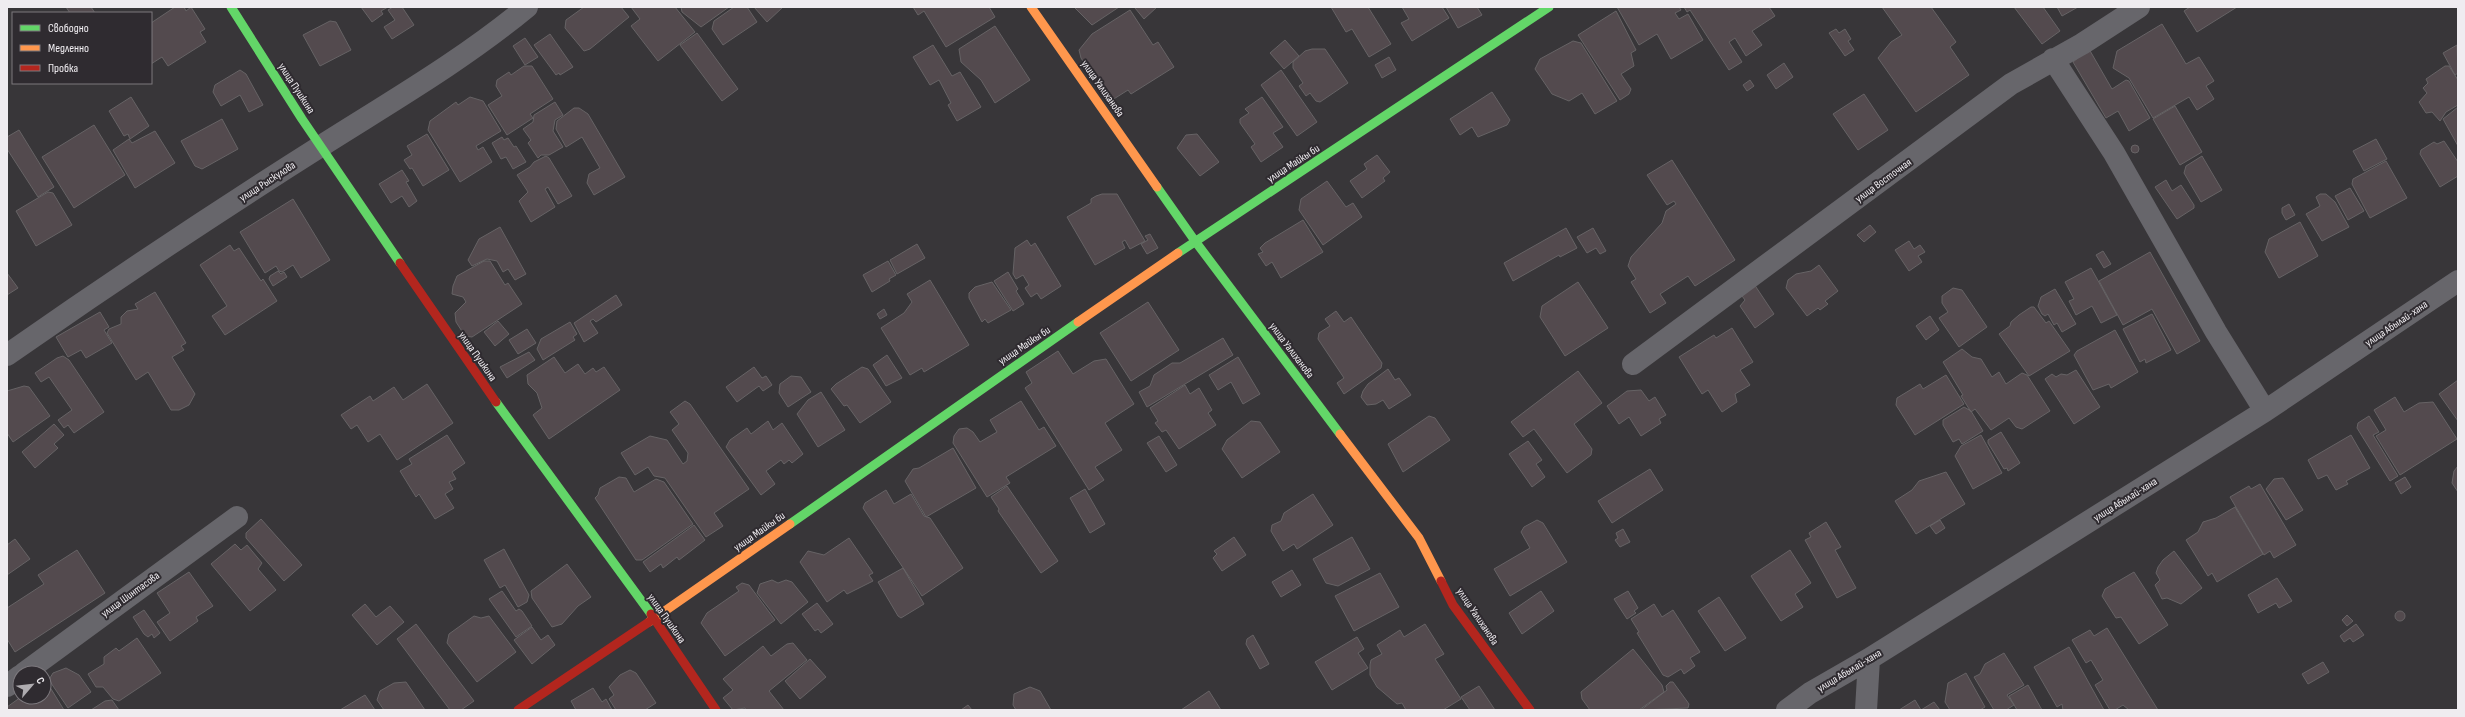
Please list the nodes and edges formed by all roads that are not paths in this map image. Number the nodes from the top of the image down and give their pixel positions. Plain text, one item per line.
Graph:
1 (231, 7) edge
2 (527, 7) edge
3 (1031, 7) edge
4 (1550, 7) edge
5 (2139, 7) edge
6 (2053, 59) junction
7 (321, 146) junction
8 (1195, 241) junction
9 (2458, 281) edge
10 (7, 355) edge
11 (1633, 364) dead end
12 (2265, 411) junction
13 (237, 517) dead end
14 (654, 619) junction
15 (1869, 659) junction
16 (35, 665) edge
17 (518, 710) edge
18 (716, 710) edge
19 (1530, 710) edge
20 (1787, 710) edge
21 (1866, 710) edge

1 - 7 street, улица Пушкина
2 - 7 street, улица Рыскулова
3 - 8 street, улица Уалиханова
4 - 8 street, улица Майкы би
5 - 6 street, улица Восточная
6 - 11 street, улица Восточная
6 - 12 street
7 - 10 street, улица Рыскулова
7 - 14 street, улица Пушкина
8 - 14 street, улица Майкы би
8 - 19 street, улица Уалиханова
9 - 12 street, улица Абылай-хана
12 - 15 street, улица Абылай-хана
13 - 16 street, улица Шинтасова
14 - 17 street, улица Майкы би
14 - 18 street, улица Пушкина
15 - 20 street, улица Абылай-хана
15 - 21 street

